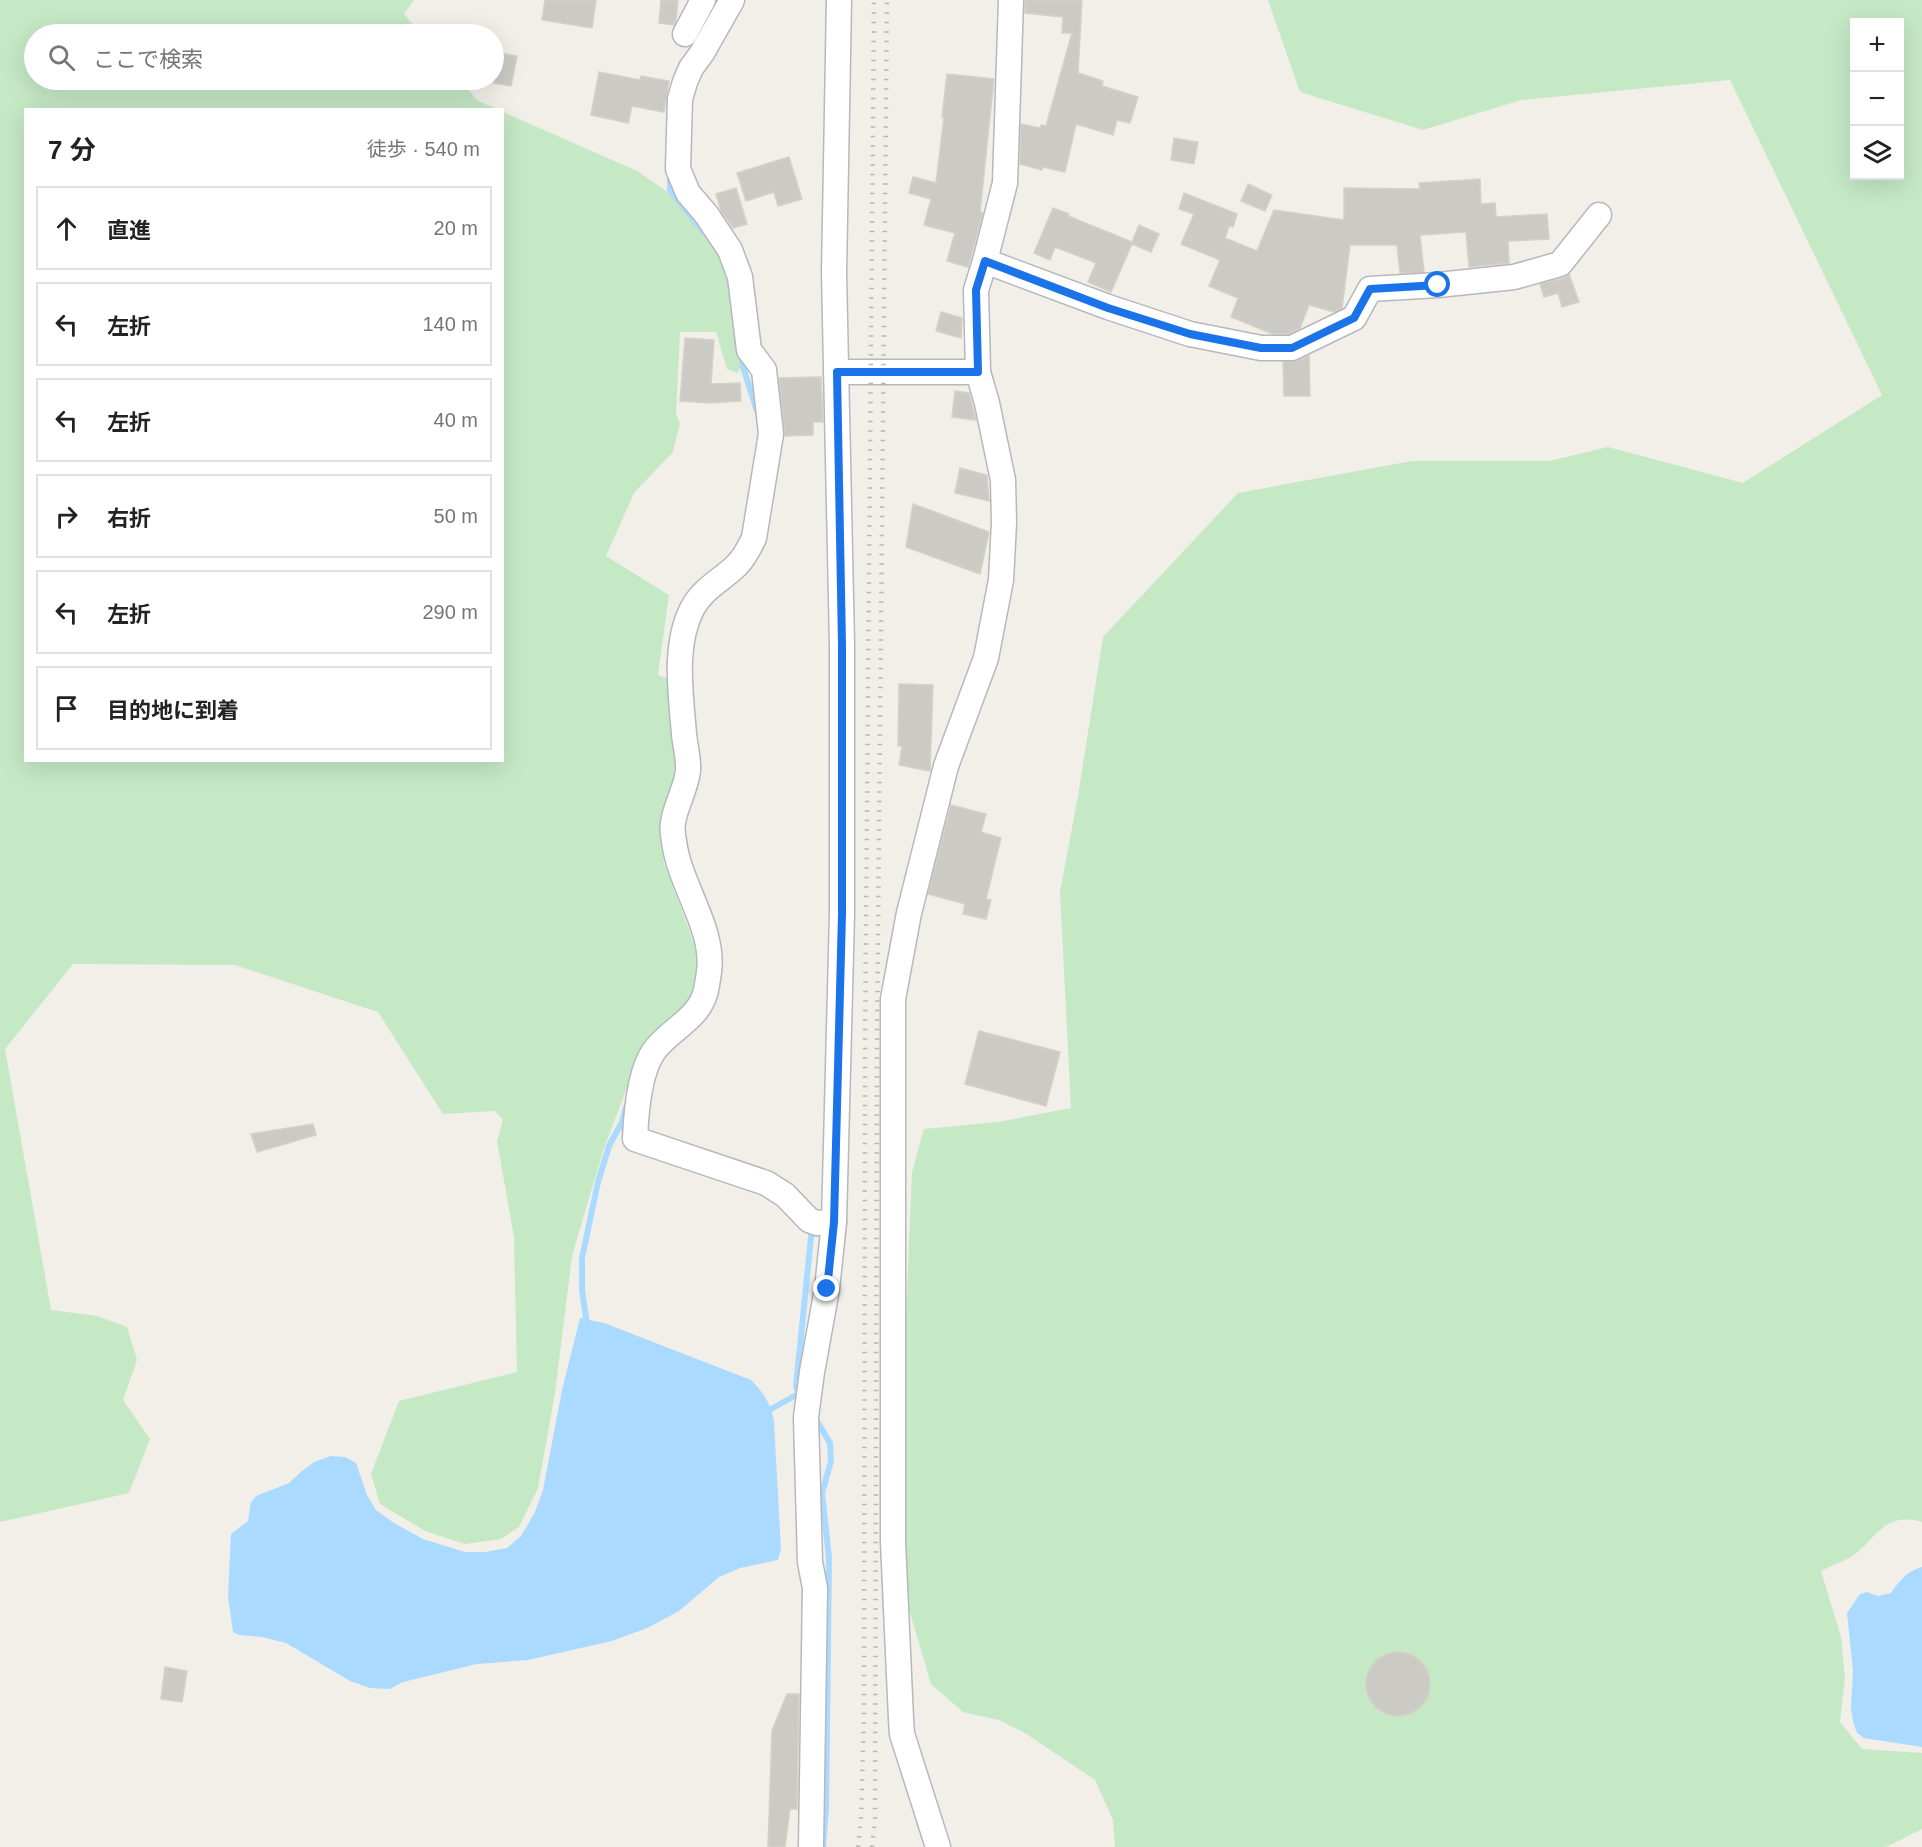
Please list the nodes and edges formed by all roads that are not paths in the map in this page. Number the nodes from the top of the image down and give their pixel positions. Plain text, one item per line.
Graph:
1 (703, 0) edge
2 (732, 0) edge
3 (839, 0) edge
4 (1011, 0) edge
5 (685, 34) dead end
6 (1599, 215) dead end
7 (985, 261) junction
8 (837, 372) junction
9 (978, 372) junction
10 (820, 1221) junction
11 (811, 1847) edge
12 (938, 1847) edge

1 - 5 street
2 - 10 street
3 - 8 street
4 - 7 street
6 - 7 street
7 - 9 street
8 - 9 street
8 - 10 street
9 - 12 street
10 - 11 street

